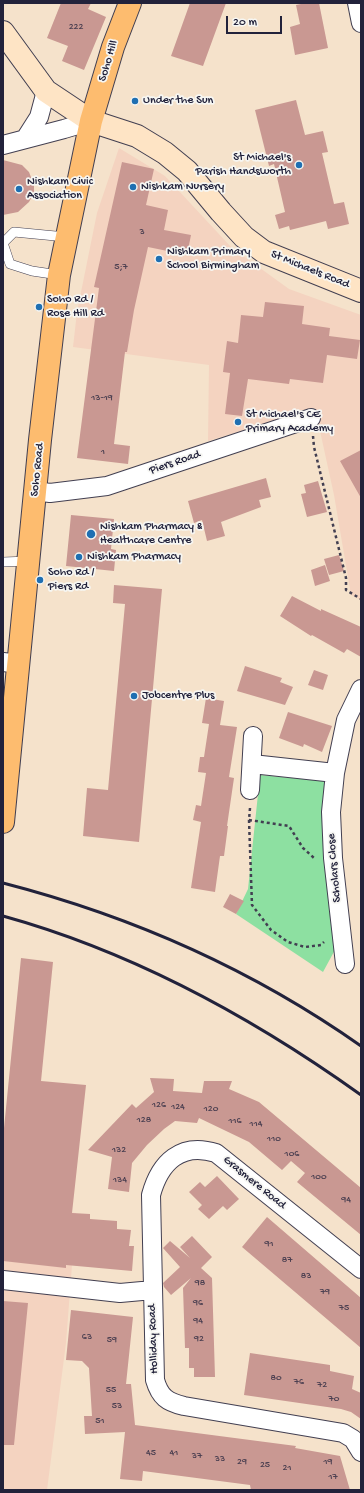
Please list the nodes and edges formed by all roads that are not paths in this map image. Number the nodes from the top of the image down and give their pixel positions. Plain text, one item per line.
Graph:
1 (130, 3) edge
2 (357, 3) edge
3 (361, 23) edge
4 (3, 32) edge
5 (46, 91) junction
6 (91, 121) junction
7 (24, 139) junction
8 (3, 145) edge
9 (66, 237) junction
10 (3, 243) edge
11 (59, 275) junction
12 (361, 291) edge
13 (311, 418) road end
14 (35, 492) junction
15 (29, 561) junction
16 (3, 562) edge
17 (11, 663) edge
18 (361, 689) edge
19 (253, 736) dead end
20 (252, 764) junction
21 (336, 773) junction
22 (250, 790) road end
23 (3, 822) edge
24 (345, 964) dead end
25 (361, 1269) edge
26 (3, 1280) edge
27 (152, 1290) junction
28 (361, 1452) edge

1 - 6 highway, Soho Hill
2 - 3 street
4 - 5 street
5 - 6 street, St Michaels Road
5 - 7 street
6 - 7 street
6 - 9 highway, Soho Road
6 - 12 street, St Michaels Road
7 - 8 street
9 - 10 lane
9 - 11 highway, Soho Road
10 - 11 lane
11 - 14 highway, Soho Road
13 - 14 street, Piers Road
14 - 15 highway, Soho Road
15 - 16 lane
15 - 17 highway, Soho Road
17 - 23 highway, Soho Road
18 - 21 street, Scholars Close
19 - 20 street
20 - 21 street
20 - 22 street
21 - 24 street, Scholars Close
25 - 27 street, Grasmere Road
26 - 27 street, Holliday Road
27 - 28 street, Holliday Road

